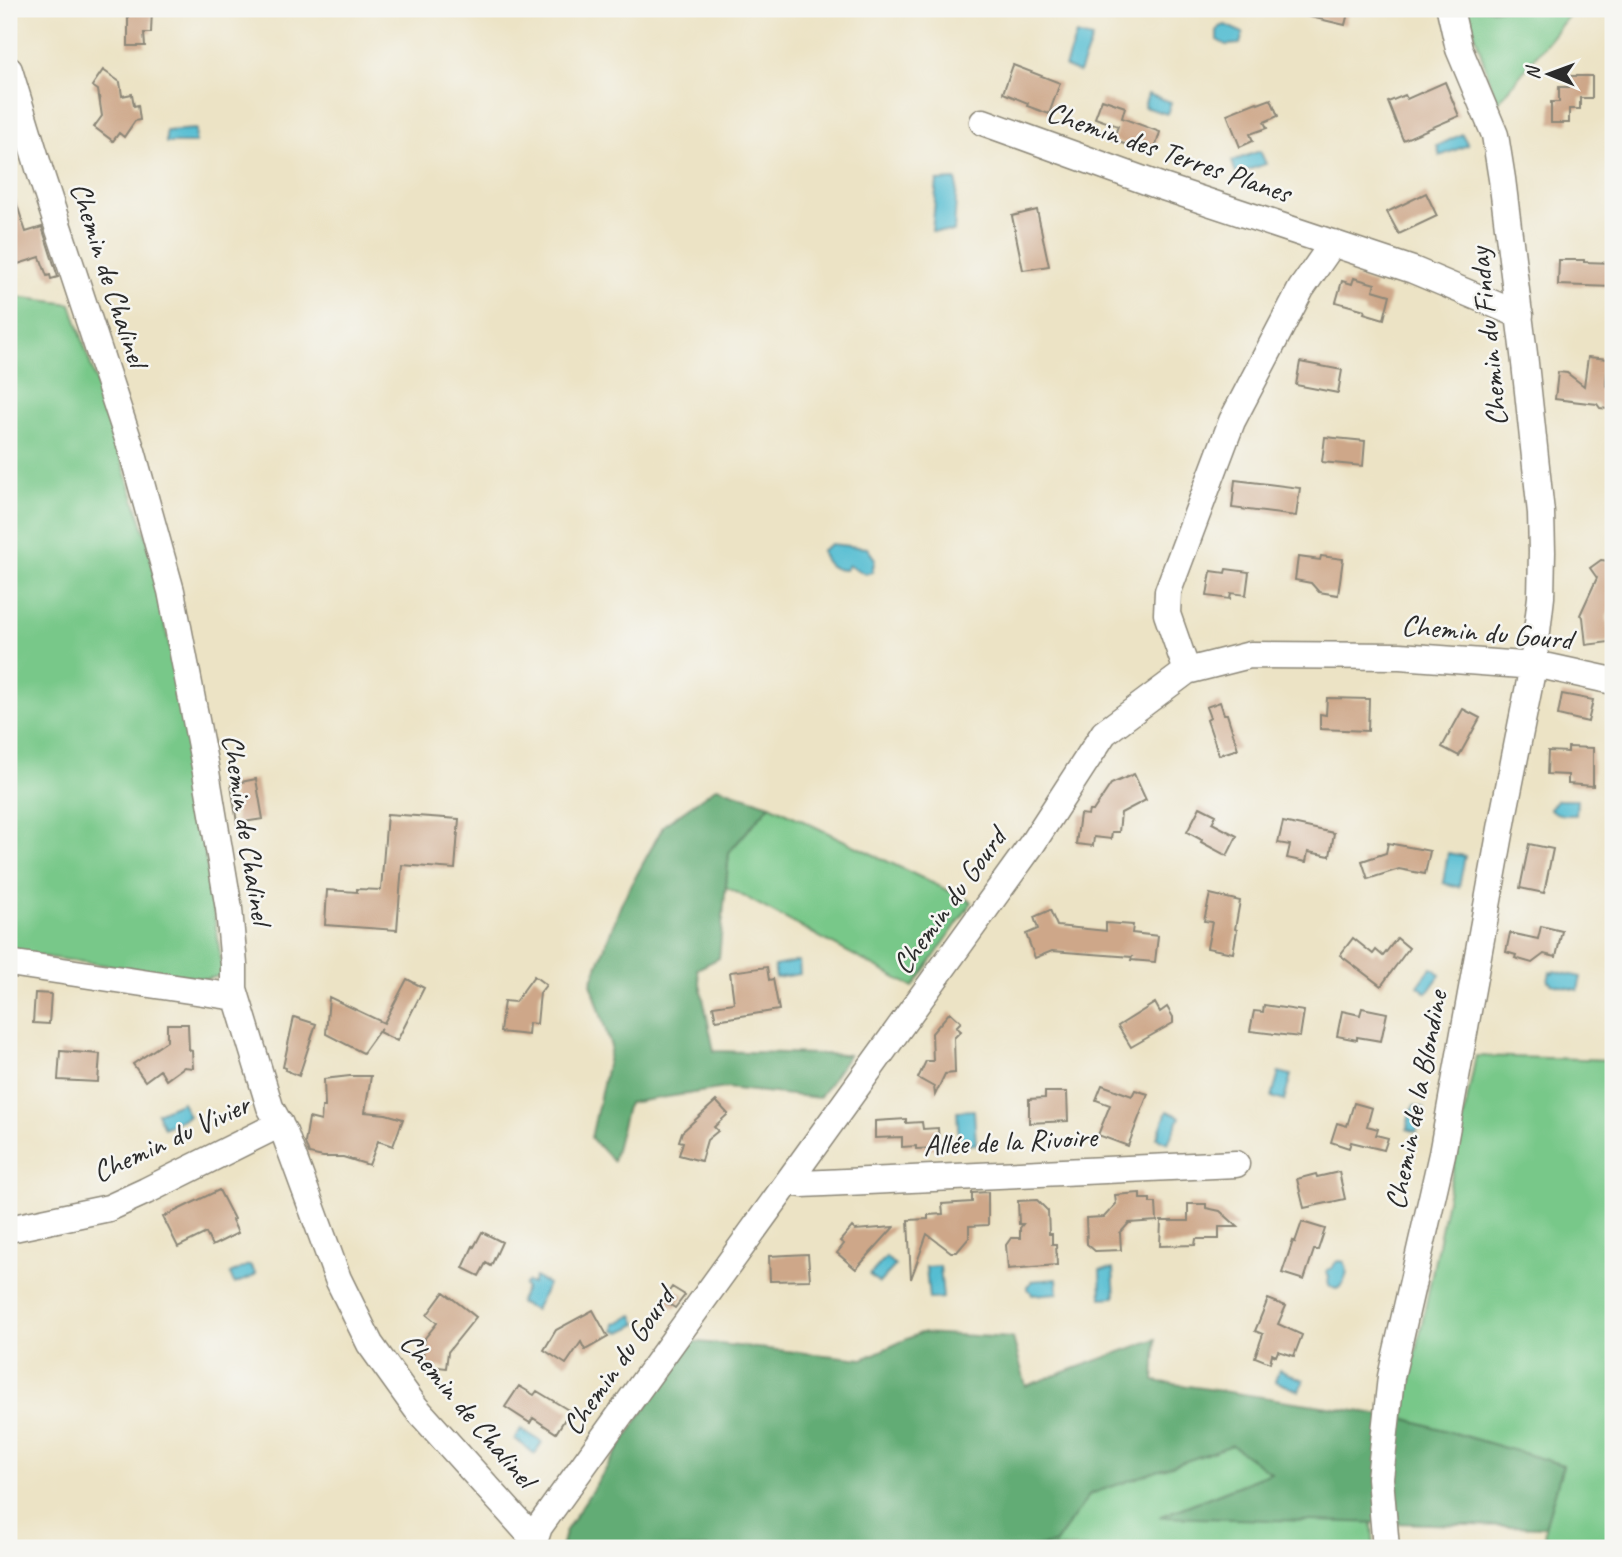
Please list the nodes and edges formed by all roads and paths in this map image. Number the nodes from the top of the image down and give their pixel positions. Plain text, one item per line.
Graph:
1 (1450, 9) edge
2 (10, 78) edge
3 (983, 122) dead end
4 (1333, 243) junction
5 (1520, 315) junction
6 (1534, 666) junction
7 (1187, 671) junction
8 (1613, 681) edge
9 (9, 963) edge
10 (236, 998) junction
11 (280, 1124) junction
12 (1236, 1164) dead end
13 (788, 1182) junction
14 (9, 1229) edge
15 (533, 1544) edge
16 (1386, 1548) edge

1 - 5 street, Chemin du Finday
2 - 10 street, Chemin de Chalinel
3 - 4 street, Chemin des Terres Planes
4 - 5 street, Chemin des Terres Planes
4 - 7 street
5 - 6 street, Chemin du Finday
6 - 7 street, Chemin du Gourd
6 - 8 street, Chemin du Gourd
6 - 16 street, Chemin de la Blondine
7 - 13 street, Chemin du Gourd
9 - 10 street
10 - 11 street, Chemin de Chalinel
11 - 14 street, Chemin du Vivier
11 - 15 street, Chemin de Chalinel
12 - 13 street, Allée de la Rivoire
13 - 15 street, Chemin du Gourd

